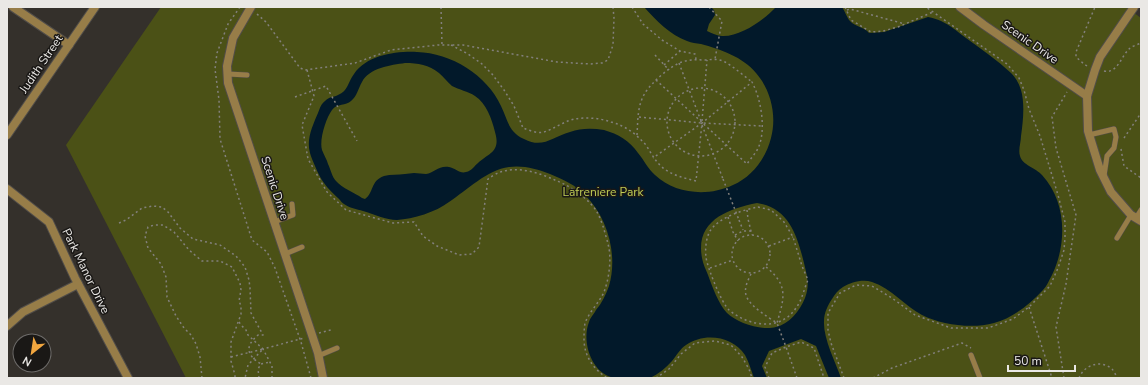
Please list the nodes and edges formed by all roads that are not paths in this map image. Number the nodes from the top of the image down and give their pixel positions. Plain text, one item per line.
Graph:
1 (13, 7) edge
2 (95, 7) edge
3 (251, 7) edge
4 (960, 7) edge
5 (1134, 7) edge
6 (69, 45) junction
7 (228, 74) junction
8 (247, 75) dead end
9 (1087, 96) junction
10 (7, 135) edge
11 (1089, 135) junction
12 (1104, 177) junction
13 (7, 189) edge
14 (292, 204) dead end
15 (1141, 210) edge
16 (1136, 218) edge
17 (274, 222) junction
18 (1117, 238) dead end
19 (302, 248) dead end
20 (285, 254) junction
21 (78, 284) junction
22 (7, 326) edge
23 (337, 348) dead end
24 (318, 356) junction
25 (971, 356) dead end
26 (125, 377) edge
27 (323, 378) edge
28 (980, 378) edge

1 - 6 street
2 - 6 street, Judith Street
3 - 7 street, Scenic Drive
4 - 9 street, Scenic Drive
5 - 9 street
6 - 10 street, Judith Street
7 - 8 lane
7 - 17 street, Scenic Drive
9 - 11 street
11 - 12 street
11 - 12 lane
12 - 16 street
13 - 21 street, Park Manor Drive
14 - 17 lane
15 - 16 lane
16 - 18 lane
17 - 20 street, Scenic Drive
19 - 20 lane
20 - 24 street, Scenic Drive
21 - 22 street
21 - 26 street, Park Manor Drive
23 - 24 lane
24 - 27 street, Scenic Drive
25 - 28 lane

